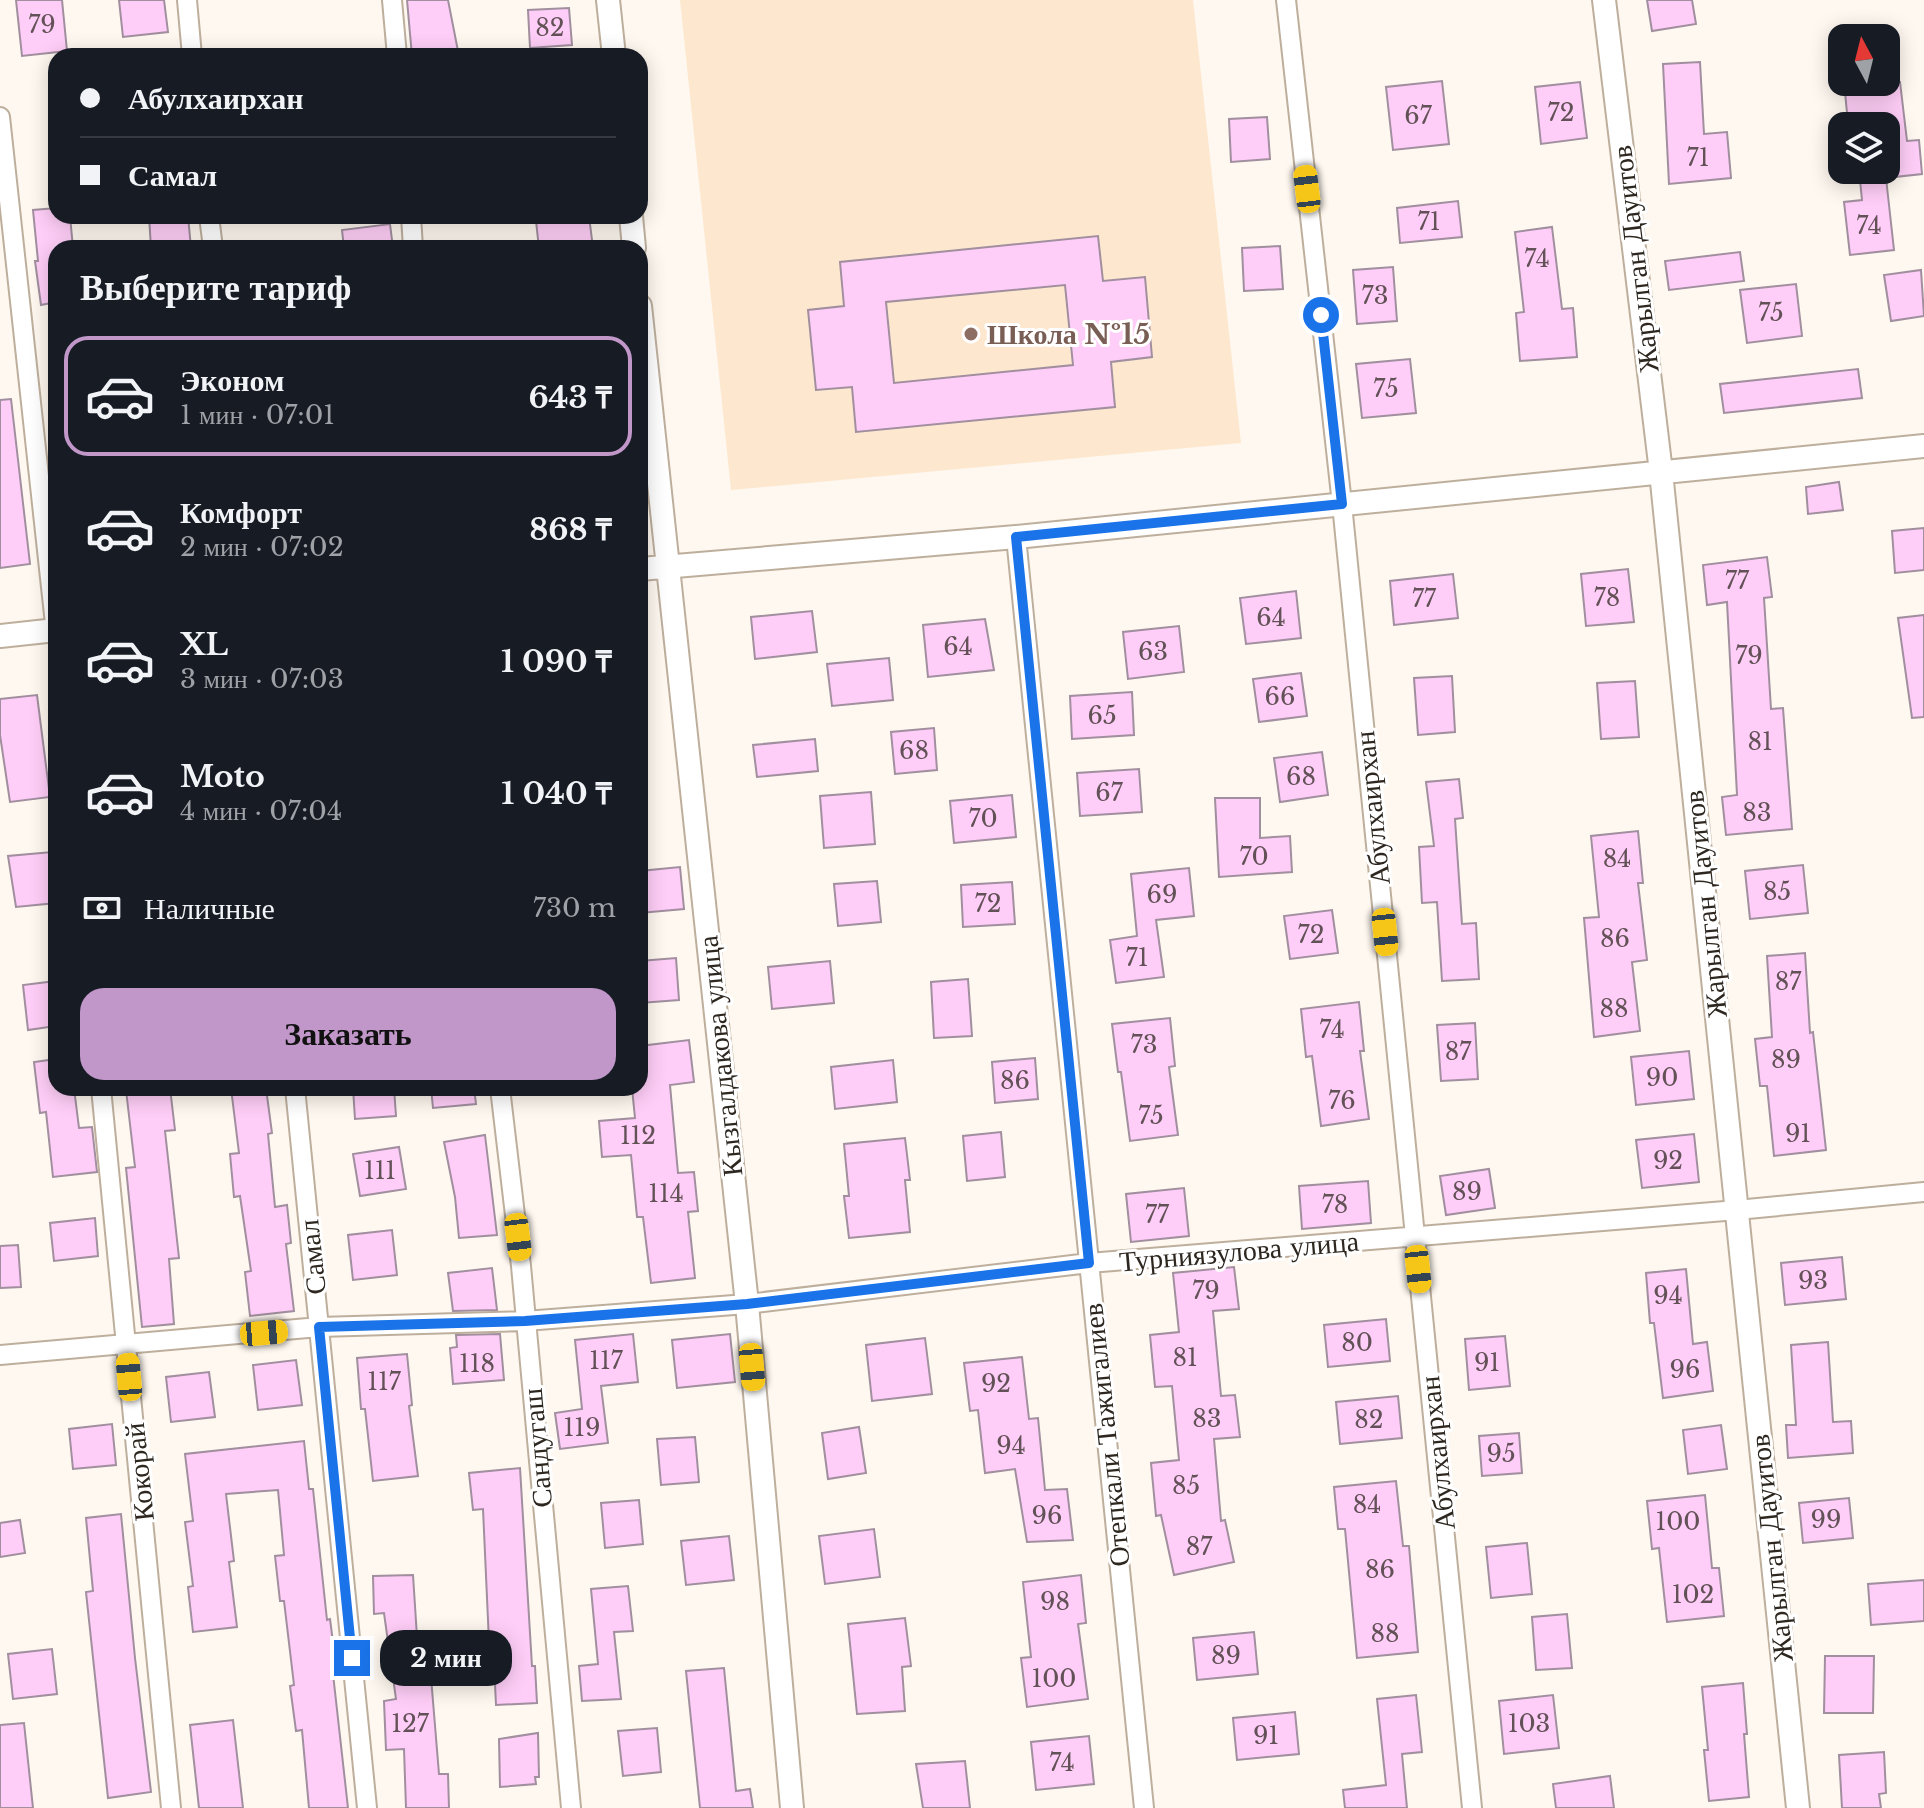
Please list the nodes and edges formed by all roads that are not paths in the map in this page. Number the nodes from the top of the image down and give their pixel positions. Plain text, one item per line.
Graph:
1 (187, 0) edge
2 (392, 0) edge
3 (608, 0) edge
4 (1286, 0) edge
5 (1604, 0) edge
6 (191, 48) edge
7 (396, 48) edge
8 (613, 48) edge
9 (0, 117) edge
10 (648, 380) edge
11 (1924, 446) edge
12 (1661, 472) junction
13 (1342, 504) junction
14 (1016, 537) junction
15 (48, 558) edge
16 (668, 566) junction
17 (648, 568) edge
18 (48, 632) edge
19 (0, 636) edge
20 (102, 1096) edge
21 (296, 1096) edge
22 (501, 1096) edge
23 (1924, 1192) edge
24 (1737, 1210) junction
25 (1415, 1237) junction
26 (1089, 1263) junction
27 (747, 1304) junction
28 (525, 1321) junction
29 (319, 1327) junction
30 (126, 1346) junction
31 (0, 1355) edge
32 (171, 1808) edge
33 (367, 1808) edge
34 (571, 1808) edge
35 (792, 1808) edge
36 (1144, 1808) edge
37 (1472, 1808) edge
38 (1798, 1808) edge

1 - 6 street
2 - 7 street
3 - 8 street
4 - 13 street, Абулхаирхан
5 - 12 street, Жарылган Дауитов
9 - 15 street
10 - 16 street, Кызгалдакова улица
11 - 12 street
12 - 13 street
12 - 24 street, Жарылган Дауитов
13 - 14 street
13 - 25 street, Абулхаирхан
14 - 16 street
14 - 26 street, Отепкали Тажигалиев
16 - 17 street
16 - 27 street, Кызгалдакова улица
18 - 19 street
20 - 30 street, Кокорай
21 - 29 street, Самал
22 - 28 street, Сандугаш
23 - 24 street, Турниязулова улица
24 - 25 street, Турниязулова улица
24 - 38 street, Жарылган Дауитов
25 - 26 street, Турниязулова улица
25 - 37 street, Абулхаирхан
26 - 27 street, Турниязулова улица
26 - 36 street, Отепкали Тажигалиев
27 - 28 street, Турниязулова улица
27 - 35 street, Кызгалдакова улица
28 - 29 street, Турниязулова улица
28 - 34 street, Сандугаш
29 - 30 street, Турниязулова улица
29 - 33 street, Самал
30 - 31 street, Турниязулова улица
30 - 32 street, Кокорай

